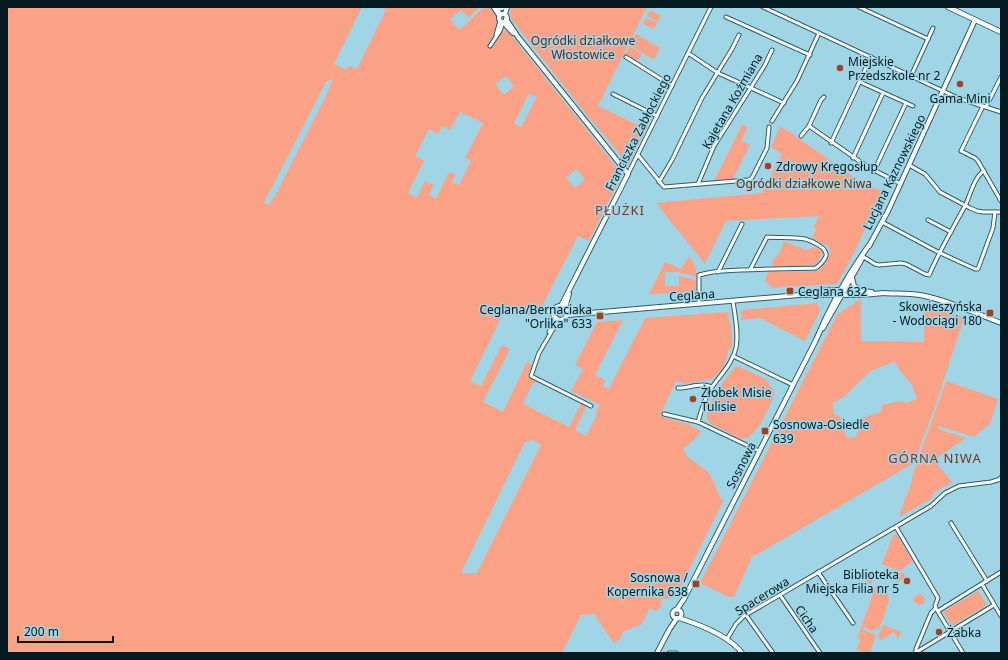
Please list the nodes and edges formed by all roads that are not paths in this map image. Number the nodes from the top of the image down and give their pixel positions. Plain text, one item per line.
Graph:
1 (494, 7) edge
2 (504, 7) edge
3 (507, 7) edge
4 (711, 7) edge
5 (763, 7) edge
6 (860, 7) edge
7 (948, 7) edge
8 (726, 17) dead end
9 (502, 18) junction
10 (975, 20) junction
11 (508, 27) junction
12 (501, 28) junction
13 (933, 28) dead end
14 (1001, 32) edge
15 (820, 33) junction
16 (739, 35) dead end
17 (496, 36) junction
18 (518, 37) junction
19 (928, 39) junction
20 (490, 46) dead end
21 (772, 50) dead end
22 (688, 53) junction
23 (810, 55) junction
24 (626, 57) dead end
25 (871, 57) junction
26 (718, 73) junction
27 (911, 76) junction
28 (1001, 77) edge
29 (860, 82) junction
30 (672, 86) junction
31 (751, 88) junction
32 (943, 91) junction
33 (883, 93) junction
34 (613, 94) dead end
35 (824, 97) dead end
36 (784, 102) junction
37 (906, 103) junction
38 (913, 106) dead end
39 (984, 107) junction
40 (1001, 112) edge
41 (657, 116) junction
42 (772, 121) dead end
43 (809, 126) junction
44 (769, 127) dead end
45 (801, 136) dead end
46 (831, 143) junction
47 (638, 155) junction
48 (854, 158) junction
49 (909, 165) junction
50 (874, 171) junction
51 (984, 171) junction
52 (628, 174) junction
53 (659, 182) junction
54 (698, 184) junction
55 (901, 184) junction
56 (1001, 201) edge
57 (965, 205) junction
58 (995, 212) junction
59 (1001, 212) edge
60 (928, 220) dead end
61 (882, 222) junction
62 (742, 224) dead end
63 (951, 232) junction
64 (940, 253) junction
65 (862, 256) junction
66 (750, 270) junction
67 (718, 272) junction
68 (852, 278) junction
69 (862, 291) junction
70 (841, 293) junction
71 (884, 293) junction
72 (799, 295) junction
73 (826, 295) junction
74 (733, 301) junction
75 (699, 304) junction
76 (833, 304) junction
77 (565, 310) junction
78 (556, 315) junction
79 (1001, 323) edge
80 (816, 340) junction
81 (733, 356) junction
82 (793, 385) junction
83 (712, 387) junction
84 (678, 388) dead end
85 (591, 406) dead end
86 (664, 414) dead end
87 (698, 422) junction
88 (759, 452) junction
89 (1001, 478) edge
90 (951, 523) dead end
91 (896, 527) junction
92 (818, 572) junction
93 (1001, 572) edge
94 (987, 581) junction
95 (982, 584) junction
96 (780, 595) junction
97 (994, 605) junction
98 (937, 610) junction
99 (678, 614) junction
100 (746, 615) junction
101 (1001, 616) edge
102 (853, 623) dead end
103 (950, 632) junction
104 (727, 639) junction
105 (657, 653) edge
106 (669, 653) edge
107 (676, 653) edge
108 (742, 653) edge
109 (773, 653) edge
110 (820, 653) edge
111 (916, 653) edge
112 (963, 653) edge

1 - 2 street
1 - 9 street
2 - 9 street
3 - 9 street
4 - 22 street, Franciszka Zabłockiego
5 - 15 street
6 - 19 street
7 - 10 main road
8 - 23 street
9 - 11 street
9 - 12 street
9 - 17 street
9 - 18 street
10 - 14 main road
10 - 32 street, Lucjana Kaznowskiego
11 - 12 street
11 - 18 street
12 - 17 street
13 - 19 street
15 - 23 street
15 - 25 street
16 - 26 street
17 - 20 street
18 - 52 street
19 - 27 street
21 - 31 street, Kajetana Koźmiana
22 - 26 street
22 - 30 street, Franciszka Zabłockiego
23 - 36 street
24 - 30 street
25 - 27 street
25 - 29 street
26 - 31 street
26 - 53 street
27 - 32 street
28 - 39 street
29 - 33 street
29 - 46 street
30 - 41 street, Franciszka Zabłockiego
31 - 36 street
31 - 54 street, Kajetana Koźmiana
32 - 39 street
32 - 49 street, Lucjana Kaznowskiego
33 - 37 street
33 - 48 street
34 - 41 street
35 - 43 street
36 - 42 street
37 - 38 street
37 - 50 street
39 - 40 street
39 - 51 street
41 - 47 street, Franciszka Zabłockiego
43 - 45 street
43 - 46 street
44 - 54 street
46 - 48 street
47 - 52 street, Franciszka Zabłockiego
47 - 53 street
48 - 50 street
49 - 55 street, Lucjana Kaznowskiego
49 - 57 street
50 - 55 street
51 - 56 street
51 - 57 street
52 - 77 street, Franciszka Zabłockiego
53 - 54 street
55 - 61 street, Lucjana Kaznowskiego
57 - 58 street
57 - 63 street
58 - 59 street
58 - 64 street
60 - 63 street
61 - 64 street
61 - 65 street, Lucjana Kaznowskiego
62 - 67 street
63 - 64 street
64 - 65 street
65 - 68 street, Lucjana Kaznowskiego
65 - 70 street, Lucjana Kaznowskiego
66 - 66 street
66 - 67 street
67 - 75 street
68 - 69 street
68 - 70 street, Lucjana Kaznowskiego
69 - 70 street
69 - 71 street
70 - 71 street
70 - 72 street, Ceglana
70 - 73 street, Ceglana
70 - 76 street, Sosnowa
70 - 80 street, Sosnowa
71 - 79 street
72 - 73 street, Ceglana
72 - 74 street, Ceglana
73 - 76 street
74 - 75 street, Ceglana
74 - 81 street
75 - 77 street, Ceglana
76 - 80 street, Sosnowa
77 - 78 street
77 - 78 street
78 - 85 street
80 - 82 street, Sosnowa
81 - 82 street
81 - 83 street
82 - 88 street, Sosnowa
83 - 84 street
83 - 87 street
86 - 87 street
87 - 88 street
88 - 99 street, Sosnowa
89 - 91 street, Spacerowa
90 - 94 street
91 - 92 street, Spacerowa
91 - 98 street
92 - 96 street, Spacerowa
92 - 102 street
93 - 94 street
94 - 95 street
95 - 97 street
95 - 98 street
96 - 100 street, Spacerowa
96 - 110 street, Cicha
97 - 101 street
97 - 103 street
98 - 103 street
98 - 111 street
99 - 104 street
99 - 105 street, Sosnowa
100 - 104 street, Spacerowa
100 - 109 street
103 - 111 street
103 - 112 street
104 - 108 street
106 - 107 street

